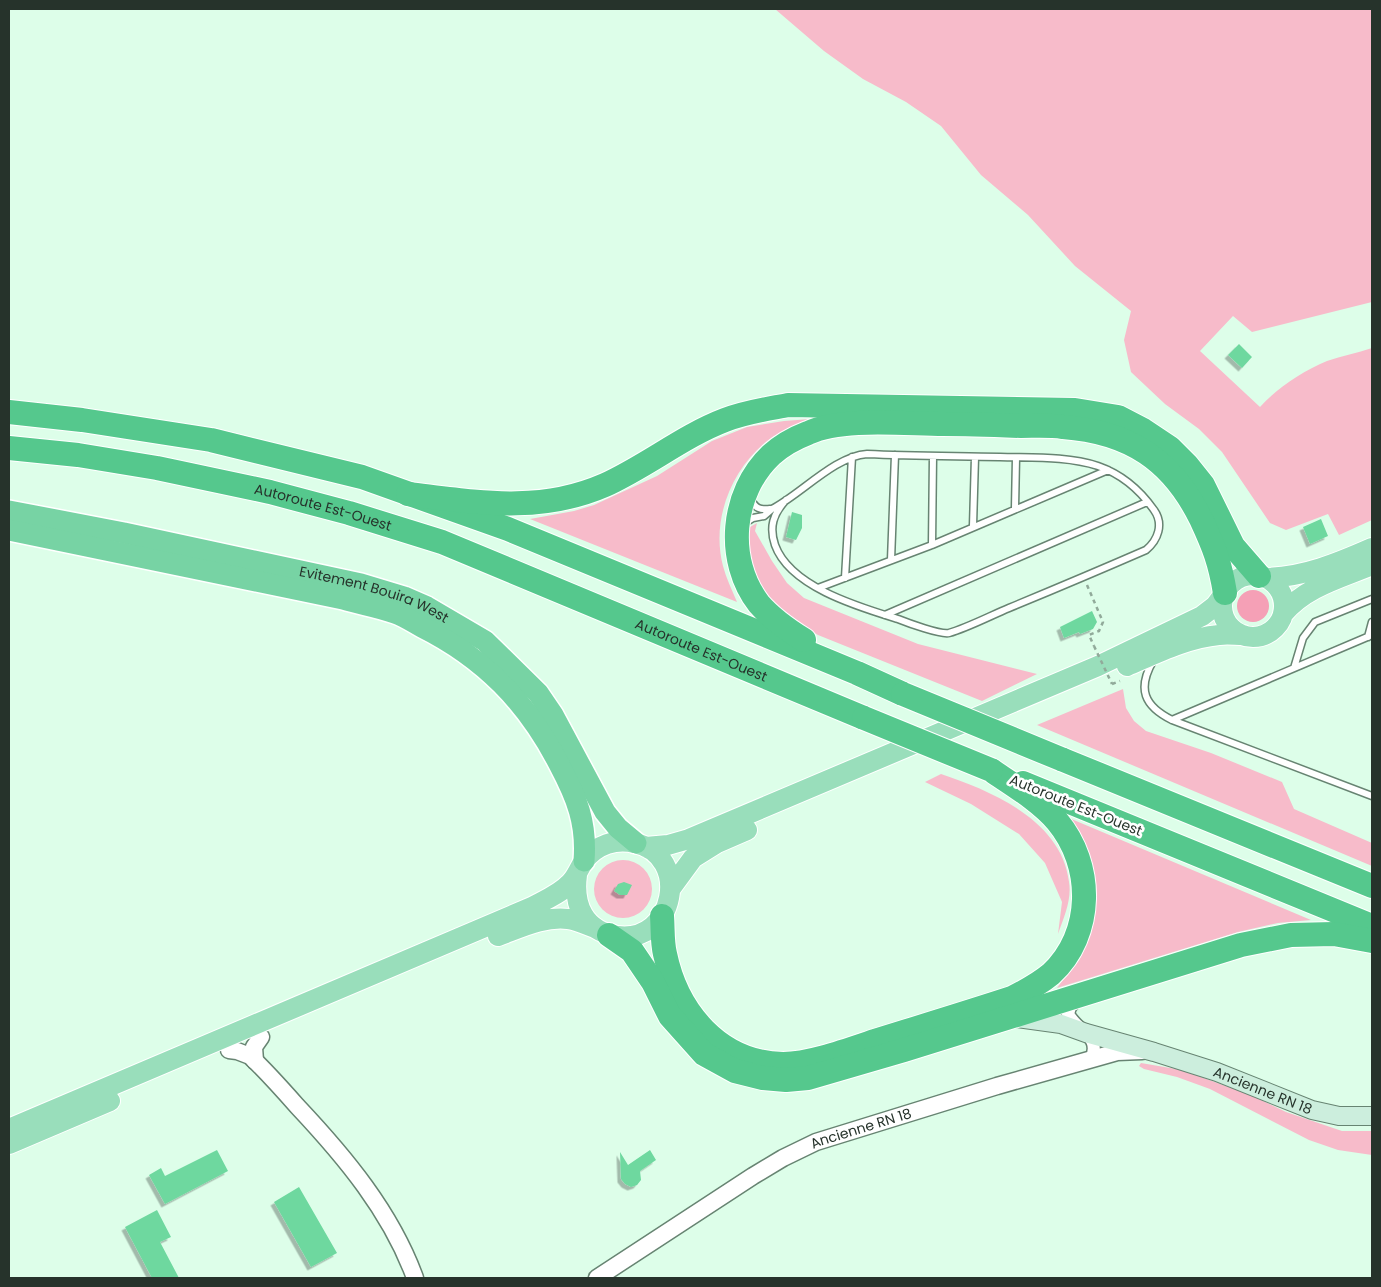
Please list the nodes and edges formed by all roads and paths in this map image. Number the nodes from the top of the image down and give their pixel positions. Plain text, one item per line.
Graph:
1 (9, 412) edge
2 (9, 448) edge
3 (895, 455) junction
4 (933, 456) junction
5 (852, 457) junction
6 (974, 457) junction
7 (1016, 458) junction
8 (1108, 470) junction
9 (749, 487) junction
10 (408, 494) junction
11 (786, 500) junction
12 (1147, 502) junction
13 (1015, 508) junction
14 (772, 509) junction
15 (9, 511) edge
16 (973, 526) junction
17 (9, 530) edge
18 (736, 540) junction
19 (932, 545) junction
20 (1372, 548) edge
21 (892, 560) junction
22 (1372, 565) edge
23 (1084, 577) junction
24 (1263, 577) junction
25 (845, 578) junction
26 (818, 588) junction
27 (1224, 594) junction
28 (1372, 599) edge
29 (1283, 614) junction
30 (885, 615) junction
31 (1372, 622) edge
32 (1243, 635) junction
33 (1370, 636) edge
34 (1157, 654) junction
35 (1294, 668) junction
36 (857, 673) junction
37 (1112, 684) dead end
38 (1172, 720) junction
39 (991, 770) junction
40 (1372, 796) edge
41 (641, 845) junction
42 (580, 868) junction
43 (1372, 886) edge
44 (671, 888) junction
45 (662, 916) junction
46 (1372, 926) edge
47 (602, 931) junction
48 (1372, 941) edge
49 (1080, 996) junction
50 (1012, 1017) junction
51 (1086, 1033) junction
52 (261, 1037) junction
53 (229, 1050) junction
54 (1154, 1052) junction
55 (1090, 1060) junction
56 (255, 1061) junction
57 (1372, 1116) edge
58 (9, 1129) edge
59 (9, 1144) edge
60 (416, 1278) edge
61 (597, 1278) edge

1 - 10 highway
2 - 39 highway, Autoroute Est-Ouest, bridge
3 - 4 lane
3 - 5 lane
3 - 21 lane
4 - 6 lane
4 - 19 lane
5 - 11 lane
5 - 25 lane
6 - 7 lane
6 - 16 lane
7 - 8 lane
7 - 13 lane
8 - 12 lane
8 - 13 lane
9 - 14 lane
9 - 18 highway
9 - 27 highway
10 - 24 highway
10 - 36 highway
11 - 14 lane
11 - 26 lane
12 - 23 lane
12 - 30 lane
13 - 16 lane
14 - 18 lane
15 - 41 highway, Evitement Bouira West
16 - 19 lane
17 - 42 highway, Evitement Bouira West
18 - 36 highway
19 - 21 lane
20 - 24 main road
21 - 25 lane
22 - 29 main road
23 - 30 lane
23 - 37 path, bridge
24 - 27 main road
24 - 29 main road
25 - 26 lane
26 - 30 lane
27 - 32 main road
27 - 41 main road
28 - 35 lane
29 - 32 main road
31 - 33 lane
32 - 34 main road
33 - 35 lane
34 - 38 lane
34 - 44 main road
35 - 38 lane
36 - 43 highway, bridge
38 - 40 lane
39 - 45 highway
39 - 46 highway, Autoroute Est-Ouest
41 - 42 main road
41 - 44 main road
42 - 47 main road
42 - 58 main road
44 - 45 main road
45 - 47 main road
47 - 50 highway
47 - 52 main road
48 - 49 highway
49 - 50 highway
49 - 51 street
50 - 51 main road, Ancienne RN 18
51 - 54 main road, Ancienne RN 18
51 - 55 street
52 - 53 main road
52 - 56 street
53 - 56 street
53 - 59 main road
54 - 55 street, Ancienne RN 18
54 - 57 main road, Ancienne RN 18
55 - 61 street, Ancienne RN 18
56 - 60 street

